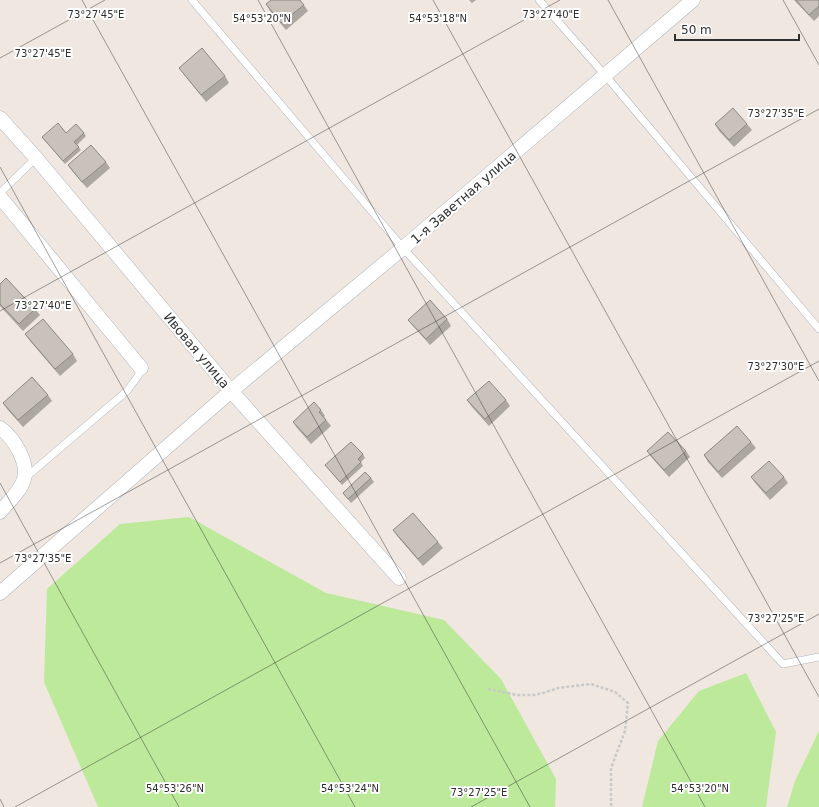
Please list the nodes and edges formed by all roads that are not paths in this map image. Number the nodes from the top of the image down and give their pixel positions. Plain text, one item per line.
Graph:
1 (192, 0) edge
2 (540, 0) edge
3 (693, 0) edge
4 (605, 75) junction
5 (0, 118) edge
6 (36, 158) junction
7 (0, 193) edge
8 (0, 197) edge
9 (403, 248) junction
10 (819, 329) edge
11 (141, 368) joint
12 (231, 391) junction
13 (0, 428) edge
14 (25, 478) junction
15 (0, 512) edge
16 (399, 578) dead end
17 (0, 592) edge
18 (819, 658) edge

1 - 9 lane
2 - 4 lane
3 - 4 street, 1-я Заветная улица
4 - 9 street, 1-я Заветная улица
4 - 10 lane
5 - 6 street, Ивовая улица
6 - 7 lane
6 - 12 street, Ивовая улица
8 - 11 street
9 - 12 street, 1-я Заветная улица
9 - 18 lane
11 - 14 lane
12 - 16 street, Ивовая улица
12 - 17 street, 1-я Заветная улица
13 - 14 street
14 - 15 street

